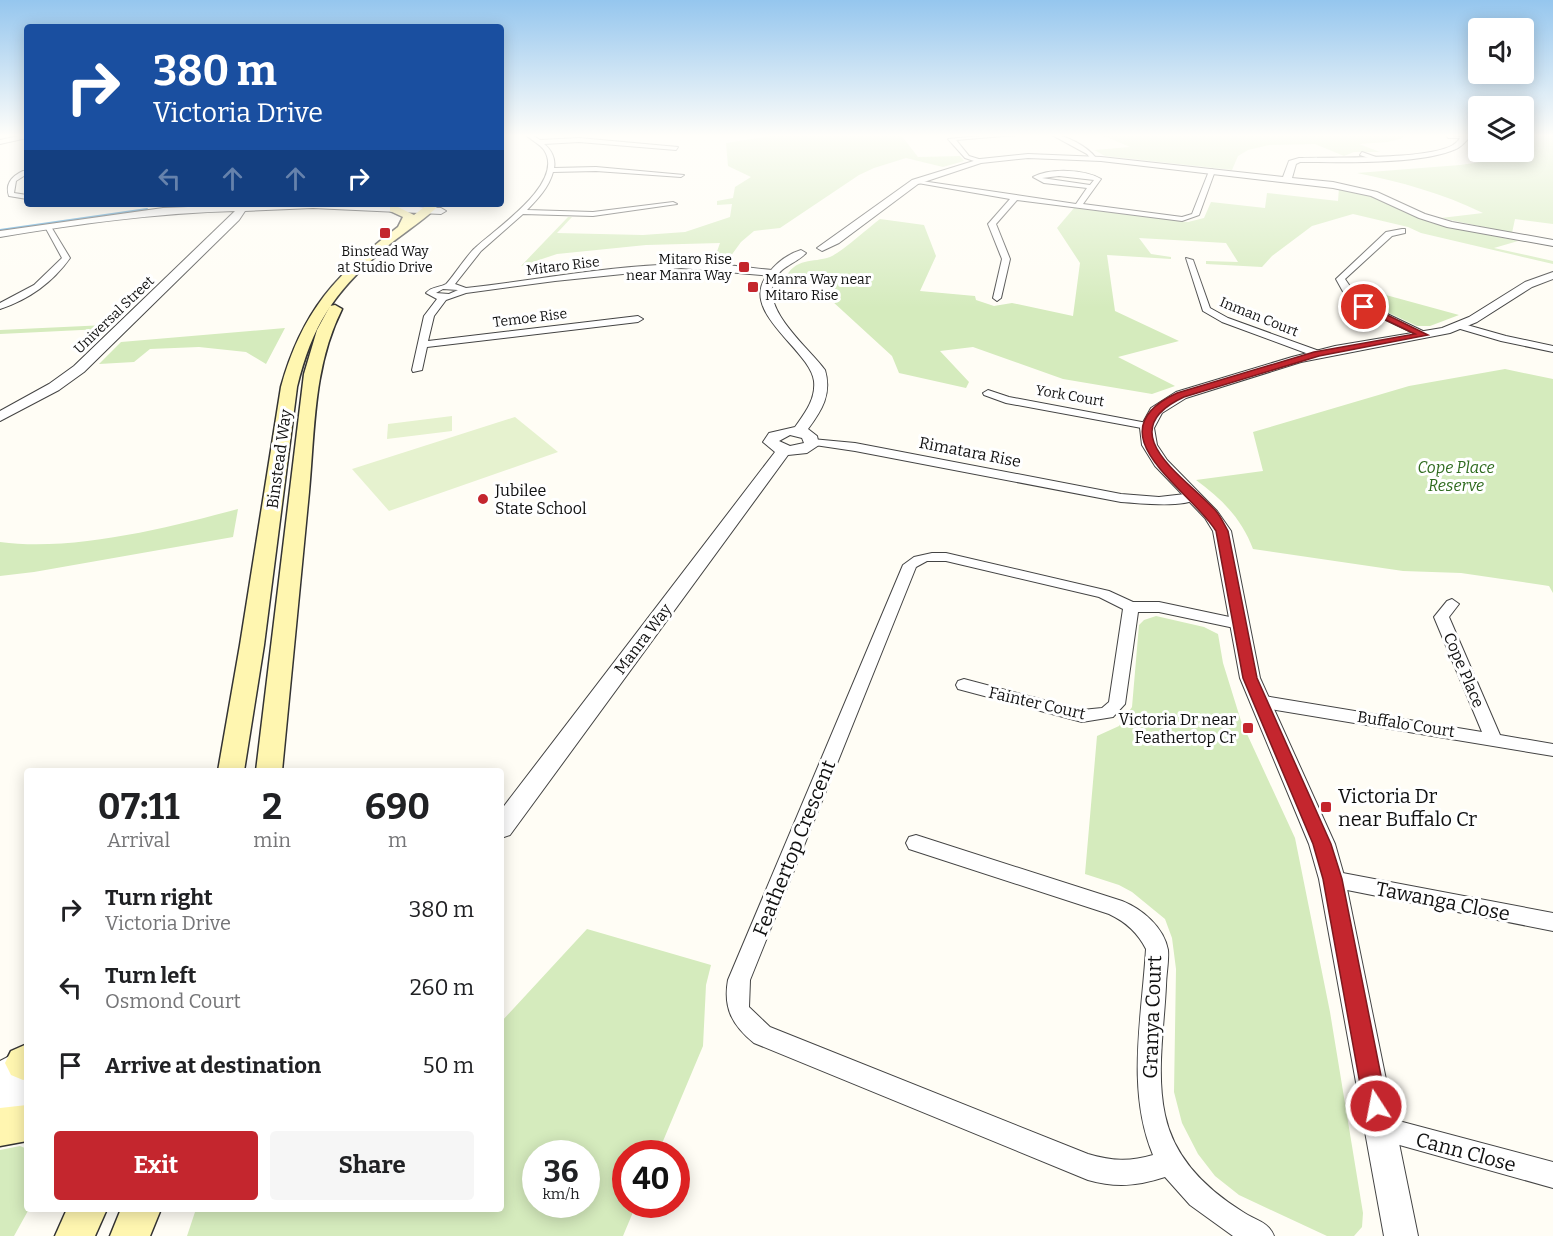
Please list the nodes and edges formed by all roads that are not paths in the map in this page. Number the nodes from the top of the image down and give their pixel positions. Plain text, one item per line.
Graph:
1 (11, 193) edge
2 (539, 193) edge
3 (901, 193) edge
4 (982, 193) edge
5 (1088, 193) edge
6 (1203, 193) edge
7 (1369, 193) edge
8 (24, 197) edge
9 (1016, 198) junction
10 (673, 204) dead end
11 (1078, 206) junction
12 (159, 207) edge
13 (255, 207) edge
14 (395, 207) edge
15 (414, 207) edge
16 (436, 208) edge
17 (239, 209) edge
18 (521, 212) junction
19 (0, 227) edge
20 (47, 227) junction
21 (402, 229) junction
22 (1402, 231) dead end
23 (0, 234) edge
24 (1553, 243) edge
25 (1188, 260) dead end
26 (772, 273) junction
27 (1553, 274) edge
28 (449, 286) junction
29 (464, 291) junction
30 (443, 298) junction
31 (997, 298) dead end
32 (0, 306) edge
33 (638, 320) dead end
34 (1460, 326) junction
35 (1424, 335) junction
36 (424, 344) junction
37 (1553, 349) edge
38 (1318, 354) junction
39 (417, 370) dead end
40 (988, 393) dead end
41 (0, 417) edge
42 (1147, 426) junction
43 (799, 431) junction
44 (812, 442) junction
45 (784, 450) junction
46 (1189, 492) junction
47 (1452, 604) dead end
48 (1131, 607) junction
49 (1239, 624) junction
50 (964, 685) dead end
51 (1258, 701) junction
52 (1493, 738) junction
53 (1553, 750) edge
54 (232, 768) edge
55 (268, 768) edge
56 (504, 824) edge
57 (916, 843) dead end
58 (1332, 879) junction
59 (1553, 922) edge
60 (21, 1072) edge
61 (0, 1111) edge
62 (24, 1123) edge
63 (0, 1127) edge
64 (1380, 1128) junction
65 (1171, 1162) junction
66 (1553, 1175) edge
67 (140, 1212) edge
68 (130, 1236) edge
69 (1261, 1236) edge
70 (1401, 1236) edge

1 - 8 street
2 - 18 street
3 - 26 street
4 - 9 street
5 - 11 street
6 - 11 street
7 - 24 street
9 - 11 street
9 - 31 street
10 - 18 street
12 - 17 street
12 - 19 street
12 - 20 street
13 - 17 street, Universal Street
14 - 21 main road
15 - 16 street
16 - 21 main road, Binstead Way
16 - 55 main road, Binstead Way
17 - 41 street, Universal Street
18 - 28 street
20 - 23 street
20 - 32 street
21 - 54 main road, Binstead Way
22 - 35 street
25 - 38 street, Inman Court
26 - 29 street, Mitaro Rise
26 - 43 street
27 - 34 street
28 - 29 street
28 - 30 street
29 - 30 street
30 - 36 street
33 - 36 street, Temoe Rise
34 - 35 street
34 - 37 street
35 - 38 street
36 - 39 street
38 - 42 street
40 - 42 street, York Court
42 - 46 street
43 - 44 street
43 - 45 street
44 - 45 street
44 - 46 street, Rimatara Rise
45 - 56 street, Manra Way
46 - 49 street
47 - 52 street, Cope Place
48 - 49 street, Feathertop Crescent
48 - 50 street, Fainter Court
48 - 65 street, Feathertop Crescent
49 - 51 street
51 - 52 street, Buffalo Court
51 - 58 street
52 - 53 street, Buffalo Court
57 - 65 street, Granya Court
58 - 59 street, Tawanga Close
58 - 64 street
60 - 61 street
62 - 63 main road
64 - 66 street, Cann Close
64 - 70 street
65 - 69 street, Granya Court
67 - 68 main road

